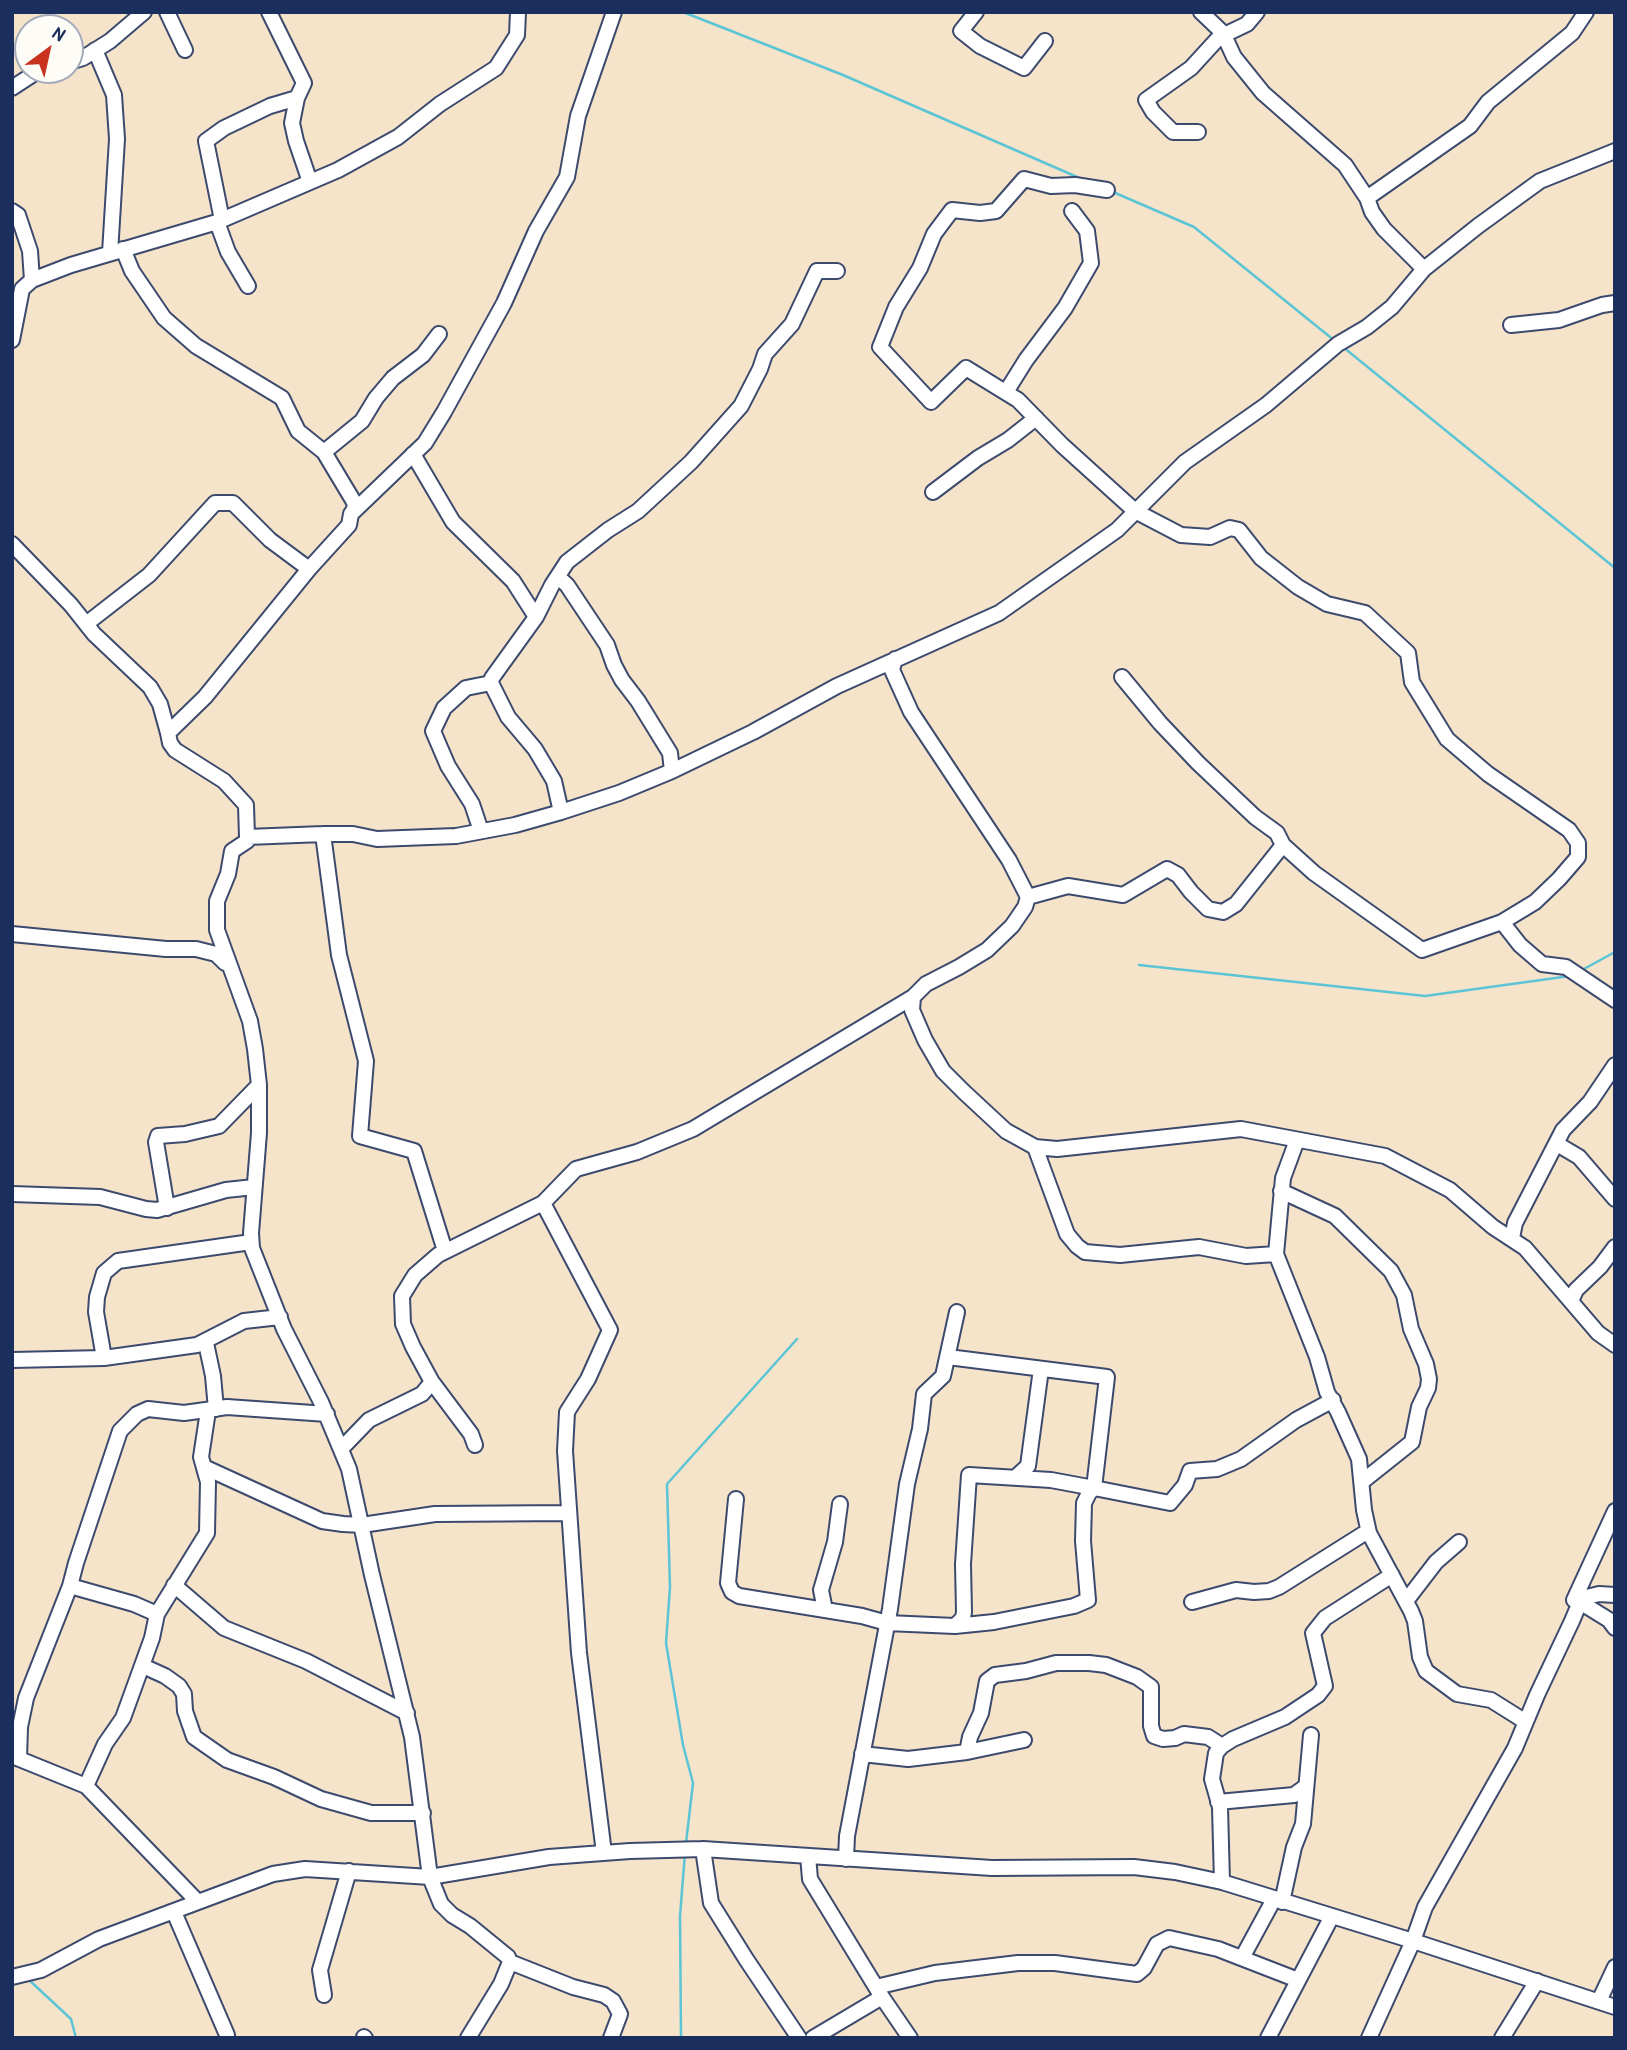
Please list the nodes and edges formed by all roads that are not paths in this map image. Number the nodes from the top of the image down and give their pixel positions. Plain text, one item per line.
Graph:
1 (144, 12) edge
2 (167, 12) edge
3 (269, 12) edge
4 (519, 12) edge
5 (614, 12) edge
6 (976, 12) edge
7 (1201, 12) edge
8 (1257, 12) edge
9 (1586, 12) edge
10 (128, 18) edge
11 (1224, 34) junction
12 (1045, 41) dead end
13 (95, 50) junction
14 (185, 50) dead end
15 (84, 57) edge
16 (297, 98) junction
17 (1198, 132) dead end
18 (1615, 151) edge
19 (310, 182) junction
20 (1107, 190) dead end
21 (1367, 198) junction
22 (12, 211) edge
23 (1072, 211) dead end
24 (220, 221) junction
25 (117, 251) junction
26 (1424, 269) junction
27 (837, 271) dead end
28 (32, 280) junction
29 (248, 286) dead end
30 (1615, 303) edge
31 (1511, 325) dead end
32 (439, 334) dead end
33 (12, 340) edge
34 (1006, 392) junction
35 (1036, 418) junction
36 (324, 452) junction
37 (413, 454) junction
38 (933, 492) dead end
39 (1135, 511) junction
40 (351, 514) junction
41 (12, 544) edge
42 (309, 569) junction
43 (558, 577) junction
44 (536, 617) junction
45 (86, 624) junction
46 (889, 666) junction
47 (1122, 677) dead end
48 (491, 683) junction
49 (168, 733) junction
50 (672, 771) junction
51 (561, 812) junction
52 (481, 831) junction
53 (323, 834) junction
54 (247, 838) junction
55 (1283, 845) junction
56 (1028, 897) junction
57 (1502, 922) junction
58 (12, 934) edge
59 (231, 969) junction
60 (913, 997) junction
61 (1615, 1000) edge
62 (1615, 1065) edge
63 (258, 1085) junction
64 (1297, 1140) junction
65 (1557, 1144) junction
66 (1035, 1147) junction
67 (254, 1187) junction
68 (1281, 1191) junction
69 (12, 1194) edge
70 (1615, 1199) edge
71 (543, 1203) junction
72 (167, 1208) junction
73 (1512, 1238) junction
74 (251, 1241) junction
75 (1615, 1247) edge
76 (445, 1251) junction
77 (1276, 1254) junction
78 (1571, 1301) junction
79 (957, 1312) dead end
80 (280, 1317) junction
81 (206, 1343) junction
82 (1615, 1345) edge
83 (948, 1357) junction
84 (104, 1358) junction
85 (12, 1360) edge
86 (1041, 1369) junction
87 (432, 1382) junction
88 (1333, 1400) junction
89 (212, 1410) junction
90 (327, 1414) junction
91 (475, 1444) dead end
92 (342, 1448) junction
93 (204, 1467) junction
94 (1016, 1477) junction
95 (1363, 1481) junction
96 (1094, 1488) junction
97 (736, 1499) dead end
98 (840, 1504) dead end
99 (1615, 1511) edge
100 (568, 1513) junction
101 (362, 1525) junction
102 (1368, 1531) junction
103 (1459, 1542) dead end
104 (1392, 1575) junction
105 (174, 1585) junction
106 (70, 1586) junction
107 (1615, 1595) edge
108 (1406, 1601) junction
109 (1577, 1601) junction
110 (1192, 1602) dead end
111 (825, 1610) junction
112 (158, 1614) junction
113 (887, 1623) junction
114 (956, 1626) junction
115 (1615, 1628) edge
116 (143, 1666) junction
117 (407, 1713) junction
118 (1526, 1722) junction
119 (1311, 1735) dead end
120 (1024, 1740) dead end
121 (1222, 1746) junction
122 (967, 1752) junction
123 (862, 1754) junction
124 (16, 1758) edge
125 (86, 1786) junction
126 (1305, 1787) junction
127 (1218, 1802) junction
128 (423, 1813) junction
129 (698, 1849) junction
130 (604, 1853) junction
131 (808, 1856) junction
132 (846, 1859) junction
133 (349, 1871) junction
134 (430, 1877) junction
135 (1222, 1882) junction
136 (1278, 1900) junction
137 (198, 1902) junction
138 (174, 1912) junction
139 (1332, 1916) junction
140 (1413, 1941) junction
141 (1242, 1958) junction
142 (510, 1962) junction
143 (1615, 1967) edge
144 (12, 1977) edge
145 (1298, 1979) junction
146 (1537, 1981) junction
147 (879, 1992) junction
148 (324, 1995) dead end
149 (1599, 2001) junction
150 (1615, 2007) edge
151 (227, 2037) edge
152 (468, 2038) edge
153 (611, 2038) edge
154 (799, 2038) edge
155 (813, 2038) edge
156 (910, 2038) edge
157 (1268, 2038) edge
158 (1369, 2038) edge
159 (1502, 2038) edge

1 - 10 street
2 - 14 street
3 - 16 street
4 - 19 street
5 - 37 street
6 - 12 street
7 - 11 street
8 - 11 street
9 - 21 street
10 - 13 street
11 - 17 street
11 - 21 street
13 - 15 street
13 - 25 street
16 - 19 street
16 - 24 street
18 - 26 street
19 - 24 street
20 - 34 street
21 - 26 street
22 - 28 street
23 - 34 street
24 - 25 street
24 - 29 street
25 - 28 street
25 - 36 street
26 - 39 street
27 - 43 street
28 - 33 street
30 - 31 street
32 - 36 street
34 - 35 street
35 - 38 street
35 - 39 street
36 - 40 street
37 - 40 street
37 - 44 street
39 - 46 street
39 - 57 street
40 - 42 street
41 - 45 street
42 - 45 street
42 - 49 street
43 - 44 street
43 - 50 street
44 - 48 street
45 - 49 street
46 - 50 street
46 - 56 street
47 - 55 street
48 - 51 street
48 - 52 street
49 - 54 street
50 - 51 street
51 - 52 street
52 - 53 street
53 - 54 street
53 - 76 street
54 - 59 street
55 - 56 street
55 - 57 street
56 - 60 street
57 - 61 street
58 - 59 street
59 - 63 street
60 - 66 street
60 - 71 street
62 - 65 street
63 - 67 street
63 - 72 street
64 - 66 street
64 - 68 street
64 - 73 street
65 - 70 street
65 - 73 street
66 - 77 street
67 - 72 street
67 - 74 street
68 - 77 street
68 - 95 street
69 - 72 street
71 - 76 street
71 - 100 street
73 - 78 street
74 - 80 street
74 - 84 street
75 - 78 street
76 - 87 street
77 - 88 street
78 - 82 street
79 - 83 street
80 - 81 street
80 - 90 street
81 - 84 street
81 - 89 street
83 - 86 street
83 - 113 street
84 - 85 street
86 - 94 street
86 - 96 street
87 - 91 street
87 - 92 street
88 - 95 street
88 - 96 street
89 - 90 street
89 - 93 street
89 - 106 street
90 - 92 street
92 - 101 street
93 - 101 street
93 - 105 street
94 - 96 street
94 - 114 street
95 - 102 street
96 - 114 street
97 - 111 street
98 - 111 street
99 - 109 street
100 - 101 street
100 - 130 street
101 - 117 street
102 - 104 street
102 - 110 street
103 - 108 street
104 - 108 street
104 - 121 street
105 - 112 street
105 - 117 street
106 - 112 street
106 - 124 street
107 - 109 street
108 - 118 street
109 - 115 street
109 - 118 street
111 - 113 street
112 - 116 street
113 - 114 street
113 - 123 street
116 - 125 street
116 - 128 street
117 - 128 street
118 - 140 street
119 - 126 street
120 - 122 street
121 - 122 street
121 - 127 street
122 - 123 street
123 - 132 street
124 - 125 street
125 - 137 street
126 - 127 street
126 - 136 street
127 - 135 street
128 - 134 street
129 - 130 street
129 - 131 street
129 - 154 street
130 - 134 street
131 - 132 street
131 - 147 street
132 - 135 street
133 - 134 street
133 - 137 street
133 - 148 street
134 - 142 street
135 - 136 street
136 - 139 street
136 - 141 street
137 - 138 street
138 - 144 street
138 - 151 street
139 - 140 street
139 - 145 street
140 - 146 street
140 - 158 street
141 - 145 street
141 - 147 street
142 - 152 street
142 - 153 street
143 - 149 street
145 - 157 street
146 - 149 street
146 - 159 street
147 - 155 street
147 - 156 street
149 - 150 street

